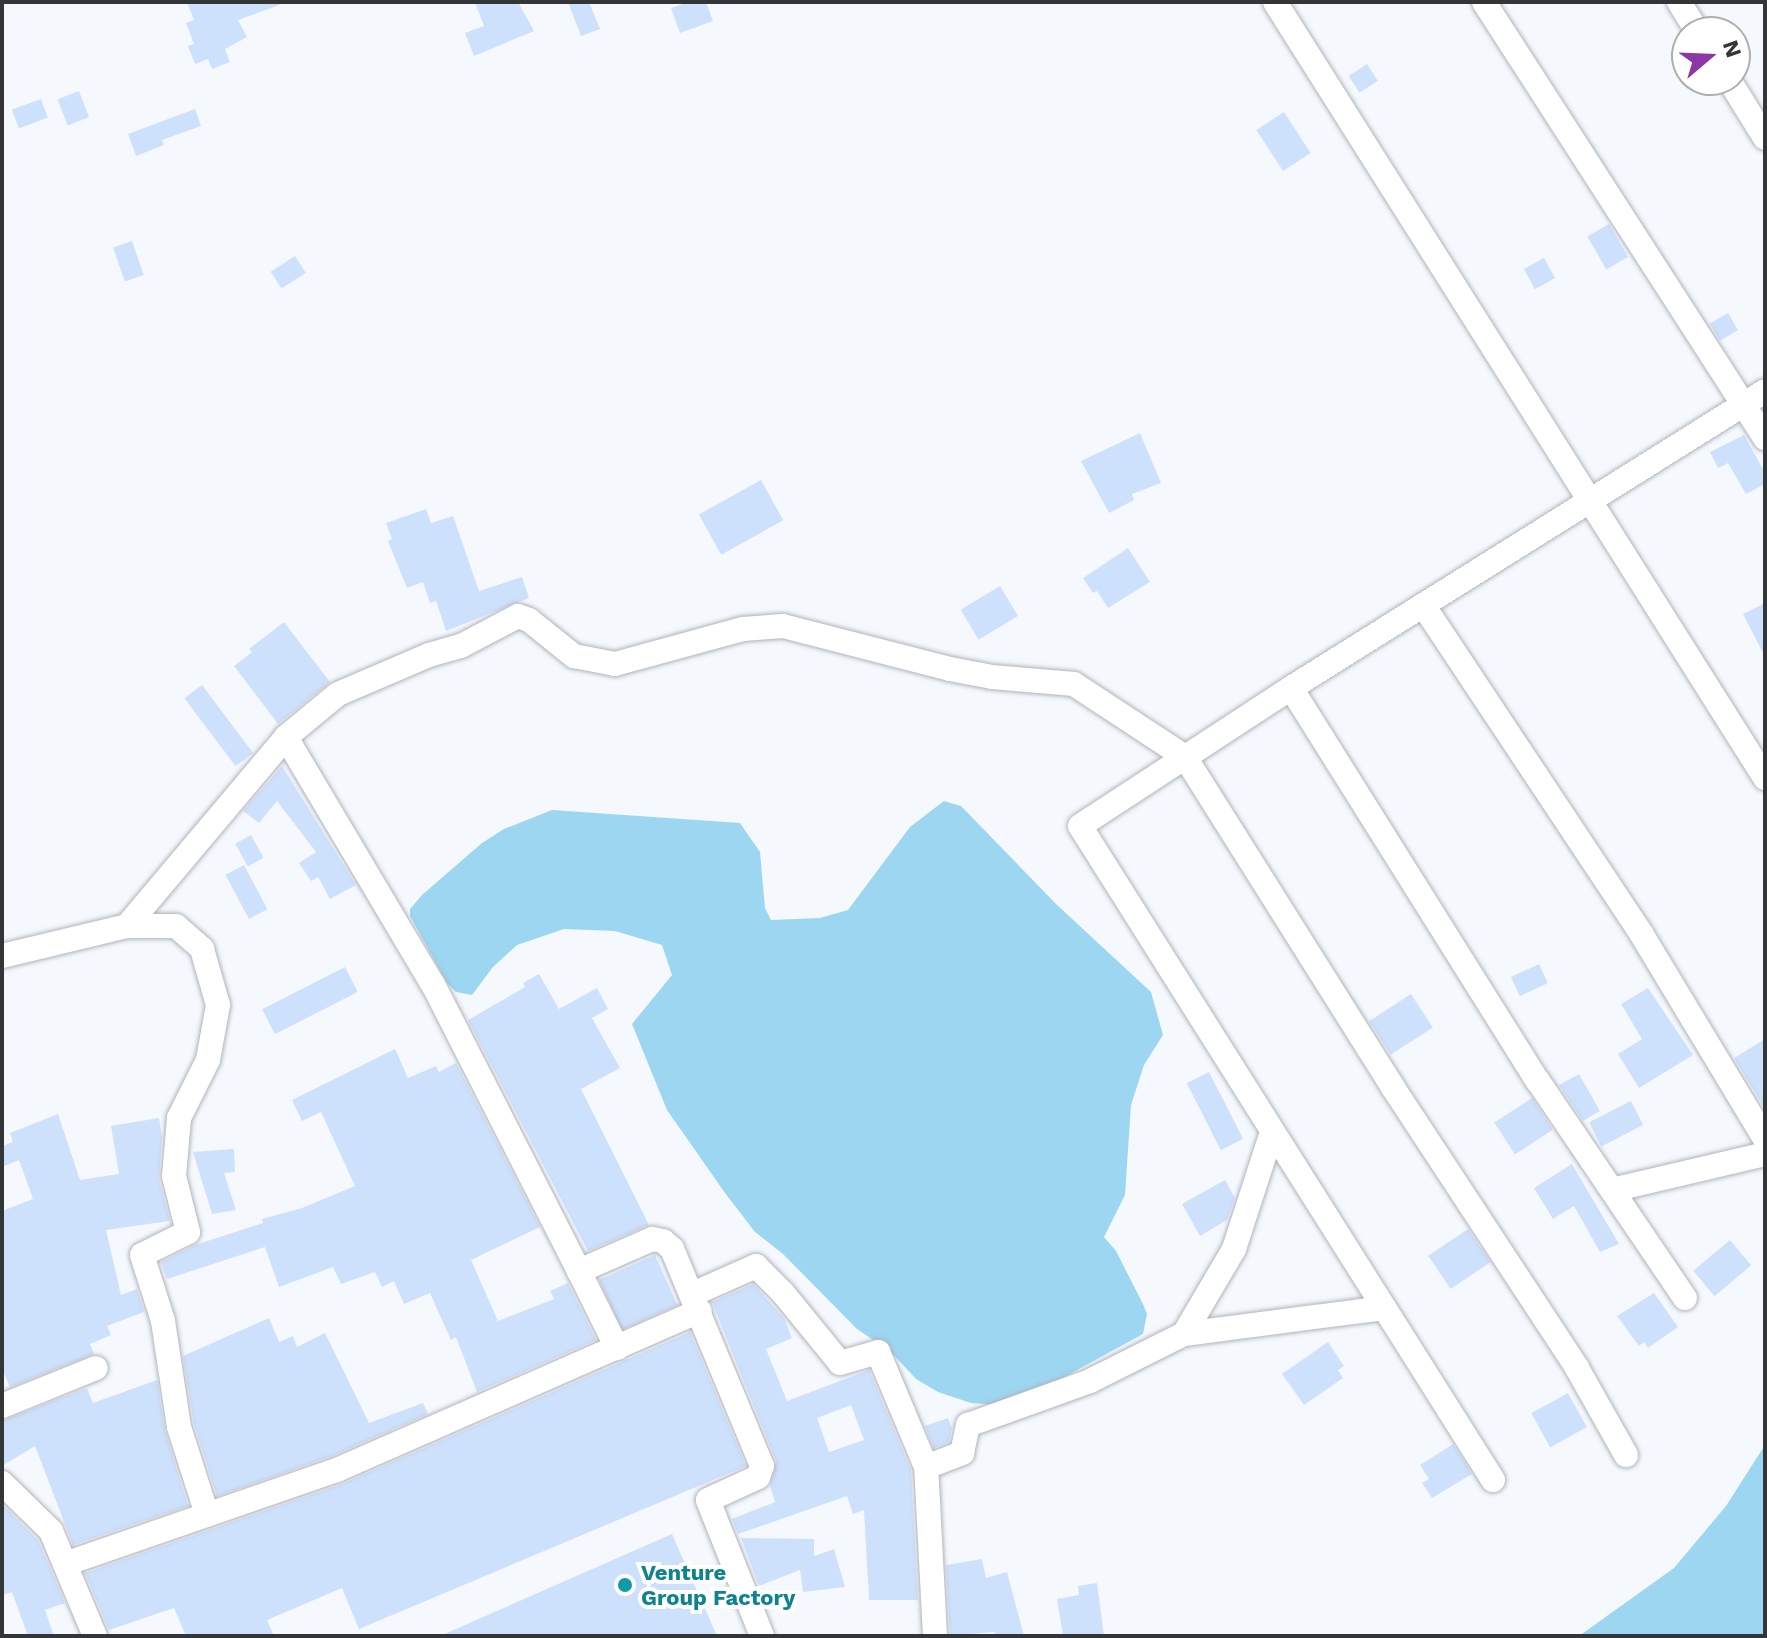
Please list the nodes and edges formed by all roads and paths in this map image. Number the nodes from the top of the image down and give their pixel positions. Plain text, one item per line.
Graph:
1 (1275, 2) edge
2 (1484, 2) edge
3 (1739, 96) edge
4 (1765, 138) edge
5 (1765, 391) edge
6 (1744, 404) junction
7 (1765, 438) edge
8 (1588, 501) junction
9 (1423, 605) junction
10 (1291, 688) junction
11 (286, 737) junction
12 (1185, 757) junction
13 (1765, 778) edge
14 (127, 926) junction
15 (2, 956) edge
16 (1272, 1132) junction
17 (1765, 1139) edge
18 (1765, 1154) edge
19 (1612, 1190) junction
20 (579, 1271) junction
21 (1685, 1298) dead end
22 (696, 1303) junction
23 (1384, 1308) junction
24 (1184, 1334) junction
25 (617, 1348) junction
26 (96, 1368) dead end
27 (2, 1406) edge
28 (1626, 1455) dead end
29 (926, 1467) junction
30 (1493, 1480) dead end
31 (2, 1483) edge
32 (207, 1515) junction
33 (65, 1564) junction
34 (95, 1636) edge
35 (762, 1636) edge
36 (935, 1636) edge

1 - 8 street
2 - 6 street
3 - 4 street
5 - 6 street
6 - 7 street
6 - 8 street
8 - 9 street
8 - 13 street
9 - 10 street
9 - 17 street
10 - 12 street
10 - 19 street
11 - 12 street
11 - 14 street
11 - 20 street
12 - 16 street
12 - 28 street
14 - 15 street
14 - 32 street
16 - 23 street
16 - 24 street
18 - 19 street
19 - 21 street
20 - 22 street
20 - 25 street
22 - 25 street
22 - 29 street
22 - 35 street
23 - 24 street
23 - 30 street
24 - 29 street
25 - 32 street
26 - 27 street
29 - 36 street
31 - 33 street
32 - 33 street
33 - 34 street

